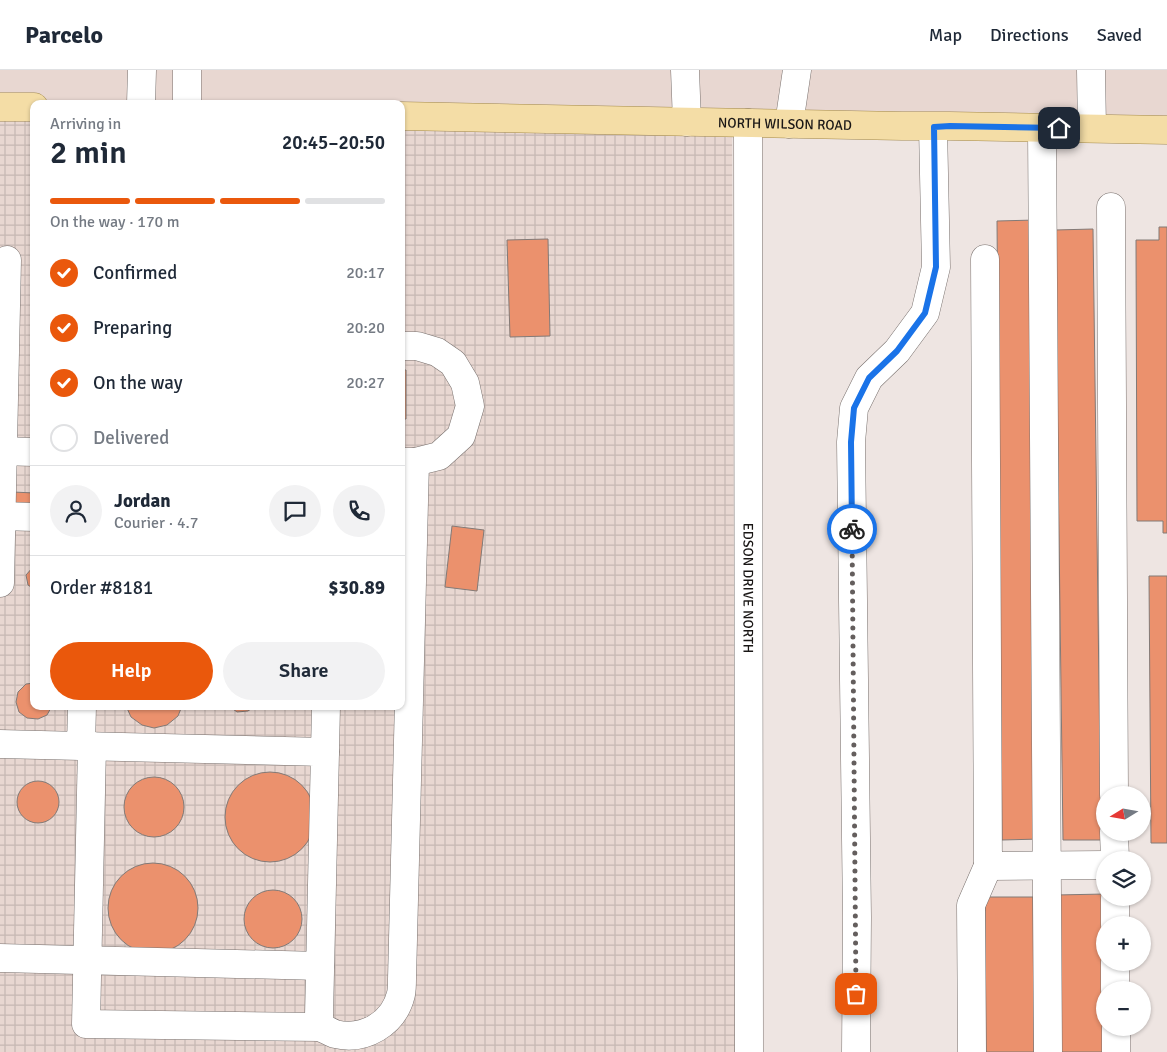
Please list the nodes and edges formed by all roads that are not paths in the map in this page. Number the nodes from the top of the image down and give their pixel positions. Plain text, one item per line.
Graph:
1 (142, 70) edge
2 (188, 70) edge
3 (684, 70) edge
4 (797, 70) edge
5 (1091, 70) edge
6 (141, 100) edge
7 (187, 100) edge
8 (0, 107) edge
9 (30, 107) edge
10 (405, 116) edge
11 (687, 122) junction
12 (748, 123) junction
13 (789, 124) junction
14 (934, 127) junction
15 (1042, 128) junction
16 (1092, 128) junction
17 (1167, 130) edge
18 (1111, 207) dead end
19 (985, 259) dead end
20 (7, 260) dead end
21 (405, 346) edge
22 (1, 451) edge
23 (30, 452) edge
24 (408, 462) edge
25 (1, 516) edge
26 (30, 517) edge
27 (0, 583) edge
28 (405, 690) edge
29 (82, 710) edge
30 (326, 710) edge
31 (405, 710) edge
32 (0, 744) edge
33 (87, 746) junction
34 (325, 752) junction
35 (1114, 786) edge
36 (1096, 865) edge
37 (988, 866) junction
38 (1047, 866) junction
39 (0, 958) edge
40 (87, 960) junction
41 (320, 966) junction
42 (320, 1027) junction
43 (1116, 1036) edge
44 (749, 1052) edge
45 (856, 1052) edge
46 (972, 1052) edge
47 (1048, 1052) edge
48 (1116, 1052) edge

1 - 6 street
2 - 7 street
3 - 11 street
4 - 13 street
5 - 16 street
8 - 9 main road
10 - 11 main road, NORTH WILSON ROAD
11 - 12 main road, NORTH WILSON ROAD
12 - 13 main road, NORTH WILSON ROAD
12 - 44 street, EDSON DRIVE NORTH
13 - 14 main road, NORTH WILSON ROAD
14 - 15 main road, NORTH WILSON ROAD
14 - 45 street
15 - 16 main road, NORTH WILSON ROAD
15 - 38 street
16 - 17 main road, NORTH WILSON ROAD
18 - 35 street
19 - 37 street
20 - 22 street
21 - 24 street
22 - 23 street
22 - 25 street
24 - 28 street
25 - 26 street
25 - 27 street
29 - 33 street
30 - 34 street
31 - 42 street
32 - 33 street
33 - 34 street
33 - 40 street
34 - 41 street
36 - 38 street
37 - 38 street
37 - 46 street
38 - 47 street
39 - 40 street
40 - 41 street
40 - 42 street
41 - 42 street
43 - 48 street

